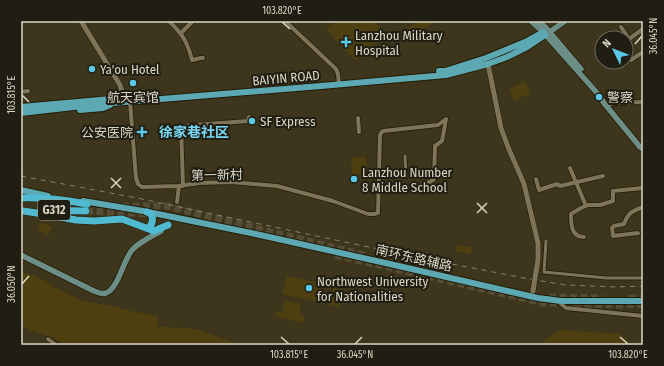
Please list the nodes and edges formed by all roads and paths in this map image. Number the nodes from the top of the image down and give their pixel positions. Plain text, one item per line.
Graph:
1 (81, 21) edge
2 (169, 21) edge
3 (193, 21) edge
4 (285, 21) edge
5 (531, 21) edge
6 (539, 21) edge
7 (559, 21) edge
8 (566, 21) edge
9 (621, 27) dead end
10 (643, 29) edge
11 (546, 32) junction
12 (181, 33) junction
13 (643, 52) edge
14 (203, 58) dead end
15 (634, 58) edge
16 (488, 64) junction
17 (339, 82) junction
18 (28, 91) dead end
19 (21, 92) edge
20 (123, 100) junction
21 (115, 101) junction
22 (130, 102) junction
23 (643, 102) edge
24 (100, 103) junction
25 (608, 105) junction
26 (21, 108) edge
27 (21, 113) edge
28 (21, 117) edge
29 (249, 117) dead end
30 (358, 118) dead end
31 (359, 132) dead end
32 (643, 145) edge
33 (643, 149) edge
34 (405, 156) dead end
35 (570, 168) dead end
36 (603, 176) dead end
37 (406, 177) dead end
38 (536, 179) dead end
39 (576, 182) junction
40 (419, 185) dead end
41 (181, 186) junction
42 (643, 188) edge
43 (22, 191) edge
44 (21, 198) edge
45 (43, 198) junction
46 (177, 202) dead end
47 (586, 206) junction
48 (643, 207) edge
49 (22, 212) edge
50 (147, 212) junction
51 (182, 219) junction
52 (168, 225) junction
53 (146, 228) junction
54 (638, 233) dead end
55 (584, 237) dead end
56 (546, 241) dead end
57 (21, 255) edge
58 (643, 278) edge
59 (532, 294) junction
60 (561, 301) junction
61 (643, 301) edge
62 (643, 316) edge
63 (48, 339) dead end
64 (56, 345) edge

1 - 20 street
2 - 12 street
3 - 12 street
4 - 17 street
5 - 11 main road
6 - 11 main road
7 - 11 main road
8 - 11 main road
9 - 10 street
11 - 16 main road, BAIYIN ROAD
11 - 17 main road, BAIYIN ROAD
11 - 25 main road
12 - 14 street
13 - 15 street
16 - 17 main road, BAIYIN ROAD
16 - 59 street, bridge
17 - 20 main road, BAIYIN ROAD
17 - 22 main road, BAIYIN ROAD
18 - 19 street
20 - 21 main road, BAIYIN ROAD
20 - 22 main road, BAIYIN ROAD
21 - 24 main road, BAIYIN ROAD
21 - 26 main road
21 - 28 main road
22 - 41 street
23 - 25 street
24 - 26 main road, BAIYIN ROAD
24 - 27 main road, BAIYIN ROAD
25 - 32 main road
25 - 33 main road
29 - 41 street, 第一新村
30 - 31 street
34 - 37 street
35 - 39 street
36 - 39 street
38 - 39 street
39 - 47 street
40 - 41 street, 第一新村
41 - 46 street
42 - 47 street
43 - 45 highway
43 - 50 main road, 南环东路辅路
44 - 45 highway, G312
45 - 49 highway, G312
47 - 55 street
48 - 54 street
49 - 53 highway
50 - 51 main road, 南环东路辅路
50 - 53 highway
51 - 52 main road
51 - 59 main road, 南环东路辅路
52 - 53 highway
52 - 57 main road
56 - 58 street
59 - 60 main road, 南环东路辅路
60 - 61 main road, 南环东路辅路
60 - 62 street
63 - 64 street

